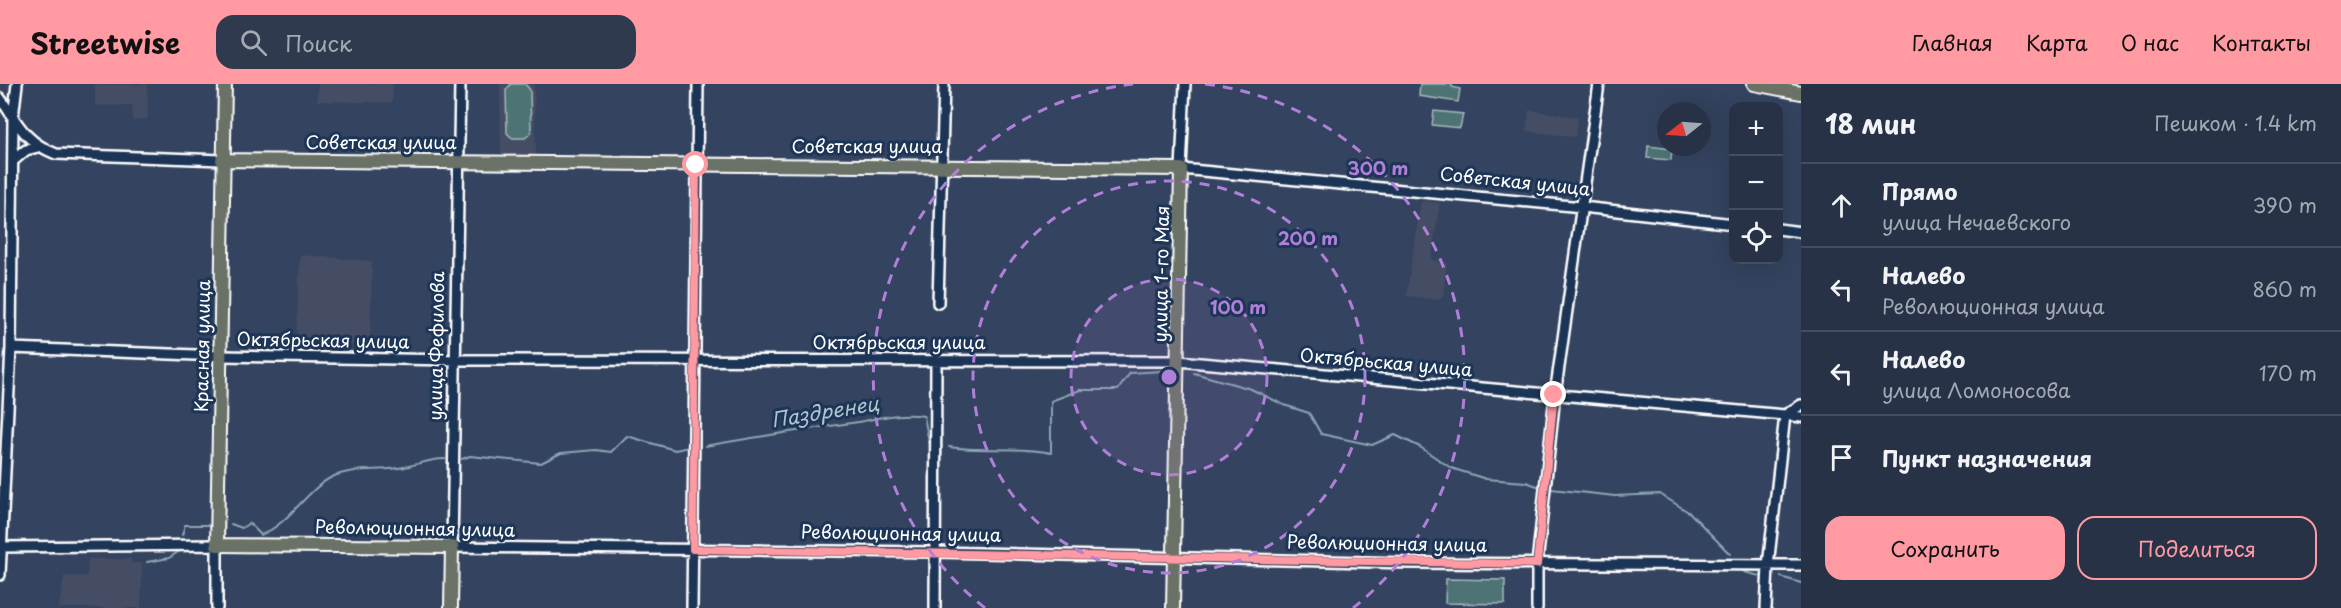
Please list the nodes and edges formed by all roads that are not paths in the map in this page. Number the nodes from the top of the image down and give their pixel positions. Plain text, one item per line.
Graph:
1 (17, 84) edge
2 (225, 84) edge
3 (460, 84) edge
4 (698, 84) edge
5 (944, 84) edge
6 (1185, 84) edge
7 (1599, 84) edge
8 (1755, 84) edge
9 (1801, 93) edge
10 (0, 98) edge
11 (14, 118) junction
12 (38, 147) junction
13 (222, 160) junction
14 (13, 161) junction
15 (458, 161) junction
16 (696, 165) junction
17 (942, 165) junction
18 (1181, 169) junction
19 (1582, 207) junction
20 (1729, 223) edge
21 (1783, 230) edge
22 (1801, 232) edge
23 (938, 303) dead end
24 (10, 348) junction
25 (222, 356) junction
26 (456, 360) junction
27 (695, 360) junction
28 (936, 360) junction
29 (1178, 361) junction
30 (1554, 395) junction
31 (1801, 405) edge
32 (1785, 415) junction
33 (1801, 417) edge
34 (217, 545) junction
35 (1, 547) edge
36 (452, 547) junction
37 (693, 549) junction
38 (934, 552) junction
39 (1174, 558) junction
40 (1537, 564) junction
41 (1801, 565) edge
42 (1768, 566) junction
43 (0, 575) edge
44 (217, 608) edge
45 (451, 608) edge
46 (692, 608) edge
47 (935, 608) edge
48 (1173, 608) edge
49 (1537, 608) edge
50 (1766, 608) edge

1 - 11 street
2 - 13 main road, Красная улица
3 - 15 street, улица Фефилова
4 - 16 street
5 - 17 street
6 - 18 street, улица 1-го Мая
7 - 19 street
8 - 9 main road
10 - 11 street
11 - 12 street
11 - 14 street
12 - 13 street, Советская улица
12 - 14 street
13 - 15 main road, Советская улица
13 - 25 main road, Красная улица
14 - 24 street
15 - 16 main road, Советская улица
15 - 26 street, улица Фефилова
16 - 17 main road, Советская улица
16 - 27 street
17 - 18 main road, Советская улица
17 - 23 street
18 - 19 street, Советская улица
18 - 29 main road, улица 1-го Мая
19 - 20 street, Советская улица
19 - 30 street
21 - 22 street
24 - 25 street, Октябрьская улица
24 - 35 street
25 - 26 street, Октябрьская улица
25 - 34 main road, Красная улица
26 - 27 street, Октябрьская улица
26 - 36 street, улица Фефилова
27 - 28 street, Октябрьская улица
27 - 37 street
28 - 29 street, Октябрьская улица
28 - 38 street
29 - 30 street, Октябрьская улица
29 - 39 main road, улица 1-го Мая
30 - 32 street, Октябрьская улица
30 - 40 street
31 - 32 street
32 - 33 street, Октябрьская улица
32 - 42 street
34 - 35 street, Революционная улица
34 - 36 main road, Революционная улица
34 - 44 street, Красная улица
35 - 43 street
36 - 37 street, Революционная улица
36 - 45 main road, улица Фефилова
37 - 38 street, Революционная улица
37 - 46 street
38 - 39 street, Революционная улица
38 - 47 street
39 - 40 street, Революционная улица
39 - 48 main road, улица 1-го Мая
40 - 42 street, Революционная улица
40 - 49 street
41 - 42 street, Революционная улица
42 - 50 street

